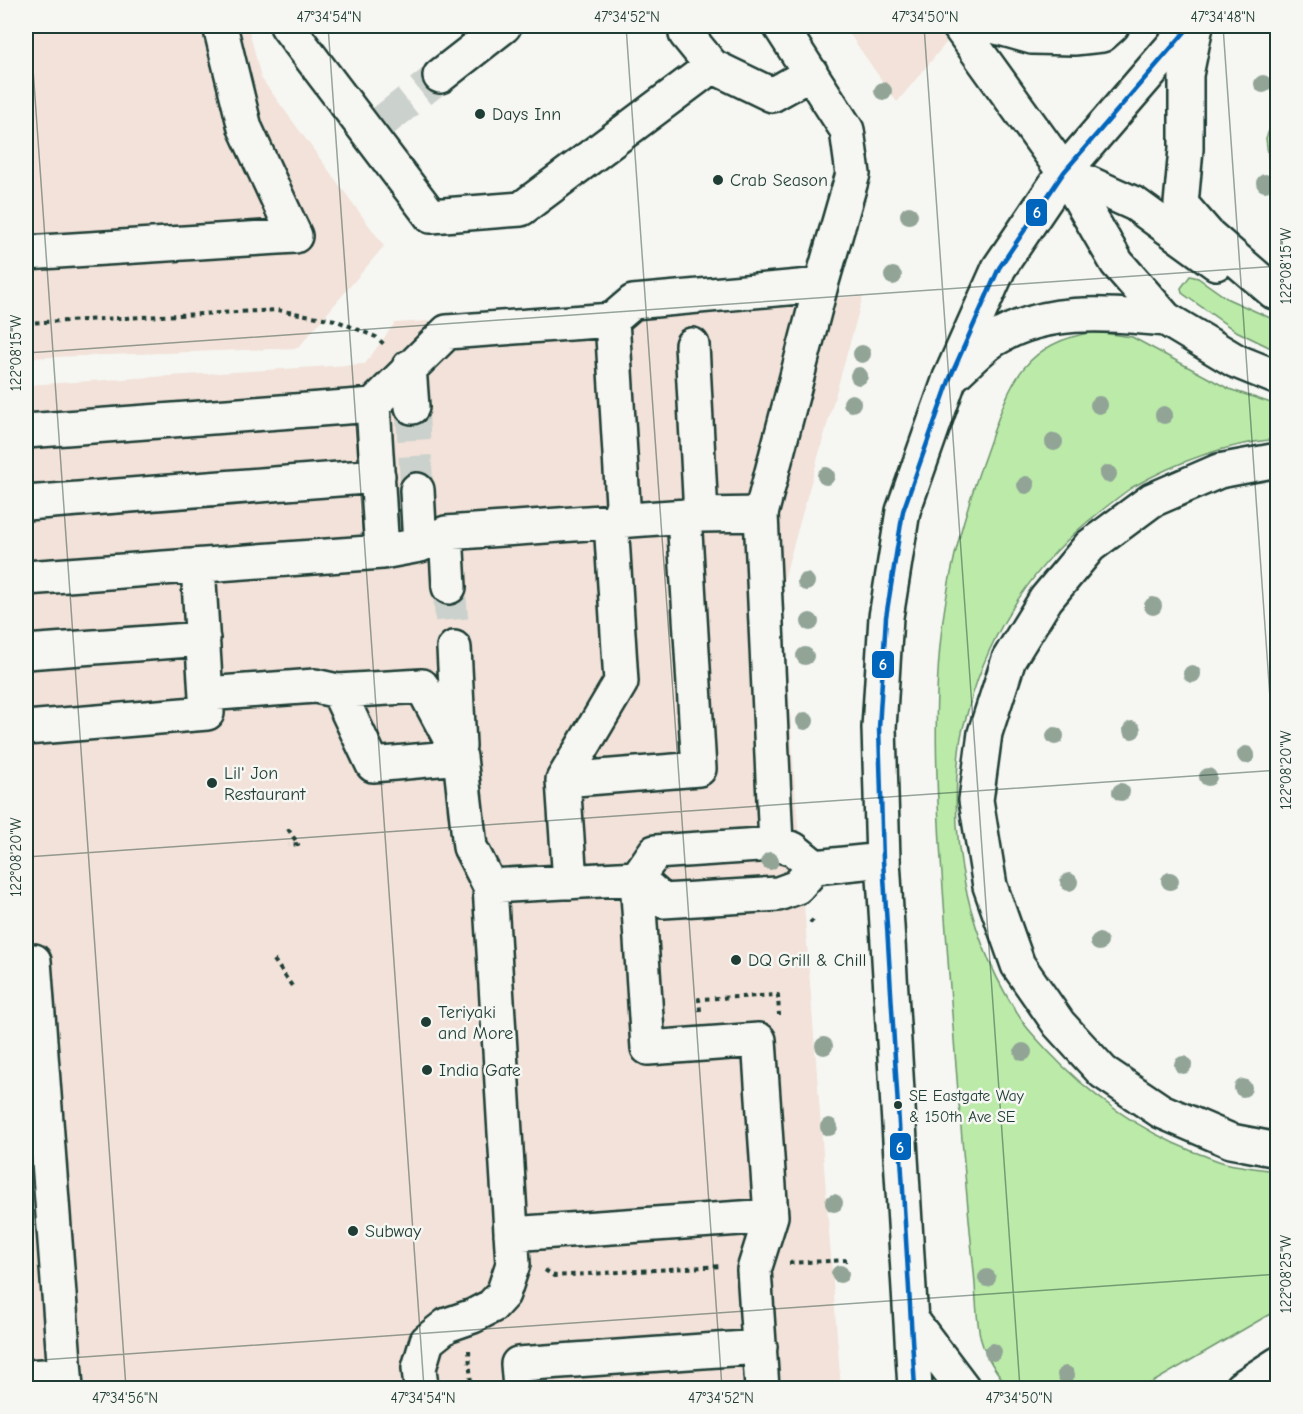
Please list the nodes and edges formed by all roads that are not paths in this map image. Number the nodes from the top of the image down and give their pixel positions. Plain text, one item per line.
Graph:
1 (220, 26) edge
2 (287, 26) edge
3 (504, 26) edge
4 (780, 26) edge
5 (959, 26) edge
6 (993, 26) edge
7 (1112, 26) edge
8 (1190, 26) edge
9 (1196, 26) edge
10 (686, 33) dead end
11 (712, 66) junction
12 (811, 73) junction
13 (440, 76) tunnel mouth
14 (1064, 172) junction
15 (26, 253) edge
16 (821, 285) junction
17 (1276, 292) edge
18 (1166, 319) junction
19 (612, 320) junction
20 (692, 345) dead end
21 (410, 367) junction
22 (950, 378) junction
23 (1278, 378) edge
24 (373, 405) junction
25 (412, 407) tunnel mouth
26 (26, 431) edge
27 (1278, 460) edge
28 (378, 476) junction
29 (417, 490) tunnel mouth
30 (26, 503) edge
31 (761, 514) junction
32 (692, 516) junction
33 (618, 521) junction
34 (433, 539) junction
35 (382, 552) junction
36 (198, 566) junction
37 (26, 578) edge
38 (450, 587) tunnel mouth
39 (203, 639) junction
40 (454, 648) tunnel mouth
41 (26, 652) edge
42 (338, 691) junction
43 (206, 694) junction
44 (26, 728) edge
45 (460, 757) junction
46 (563, 780) junction
47 (776, 844) junction
48 (883, 860) junction
49 (815, 867) junction
50 (637, 878) junction
51 (570, 882) junction
52 (490, 886) junction
53 (34, 960) dead end
54 (31, 999) edge
55 (1278, 1150) edge
56 (771, 1216) junction
57 (511, 1233) junction
58 (911, 1319) junction
59 (760, 1347) junction
60 (1278, 1364) edge
61 (26, 1377) edge
62 (66, 1382) edge
63 (409, 1387) edge
64 (520, 1389) edge
65 (762, 1389) edge
66 (915, 1389) edge
67 (963, 1389) edge
68 (1241, 1389) edge

1 - 15 main road
2 - 11 main road
3 - 13 main road
4 - 12 main road
5 - 14 main road
6 - 7 main road
8 - 14 main road
9 - 17 main road
10 - 11 main road
11 - 12 main road
12 - 16 main road
14 - 17 main road
14 - 18 main road
14 - 22 main road
16 - 19 main road
16 - 31 main road
18 - 22 main road
18 - 23 main road
19 - 21 main road
19 - 33 main road
20 - 32 main road
21 - 24 main road
21 - 25 main road
22 - 48 main road
24 - 26 main road
24 - 28 main road
27 - 55 main road
28 - 30 main road
28 - 35 main road
29 - 34 main road
31 - 32 main road
31 - 47 main road
32 - 33 main road
32 - 46 main road
33 - 34 main road
33 - 46 main road
34 - 35 main road
34 - 38 main road
35 - 36 main road
36 - 37 main road
36 - 39 main road
39 - 41 main road
39 - 43 main road
40 - 45 main road
42 - 43 main road
42 - 45 main road
42 - 45 main road
43 - 44 main road
45 - 52 main road
46 - 51 main road
47 - 49 main road
47 - 50 main road
48 - 49 main road
48 - 58 main road
49 - 50 main road
50 - 51 main road
50 - 56 main road
51 - 52 main road
52 - 57 main road
53 - 54 main road
54 - 62 main road
56 - 57 main road
56 - 59 main road
57 - 63 main road
58 - 66 main road
58 - 67 main road
59 - 64 main road
59 - 65 main road
60 - 68 main road
61 - 62 main road

